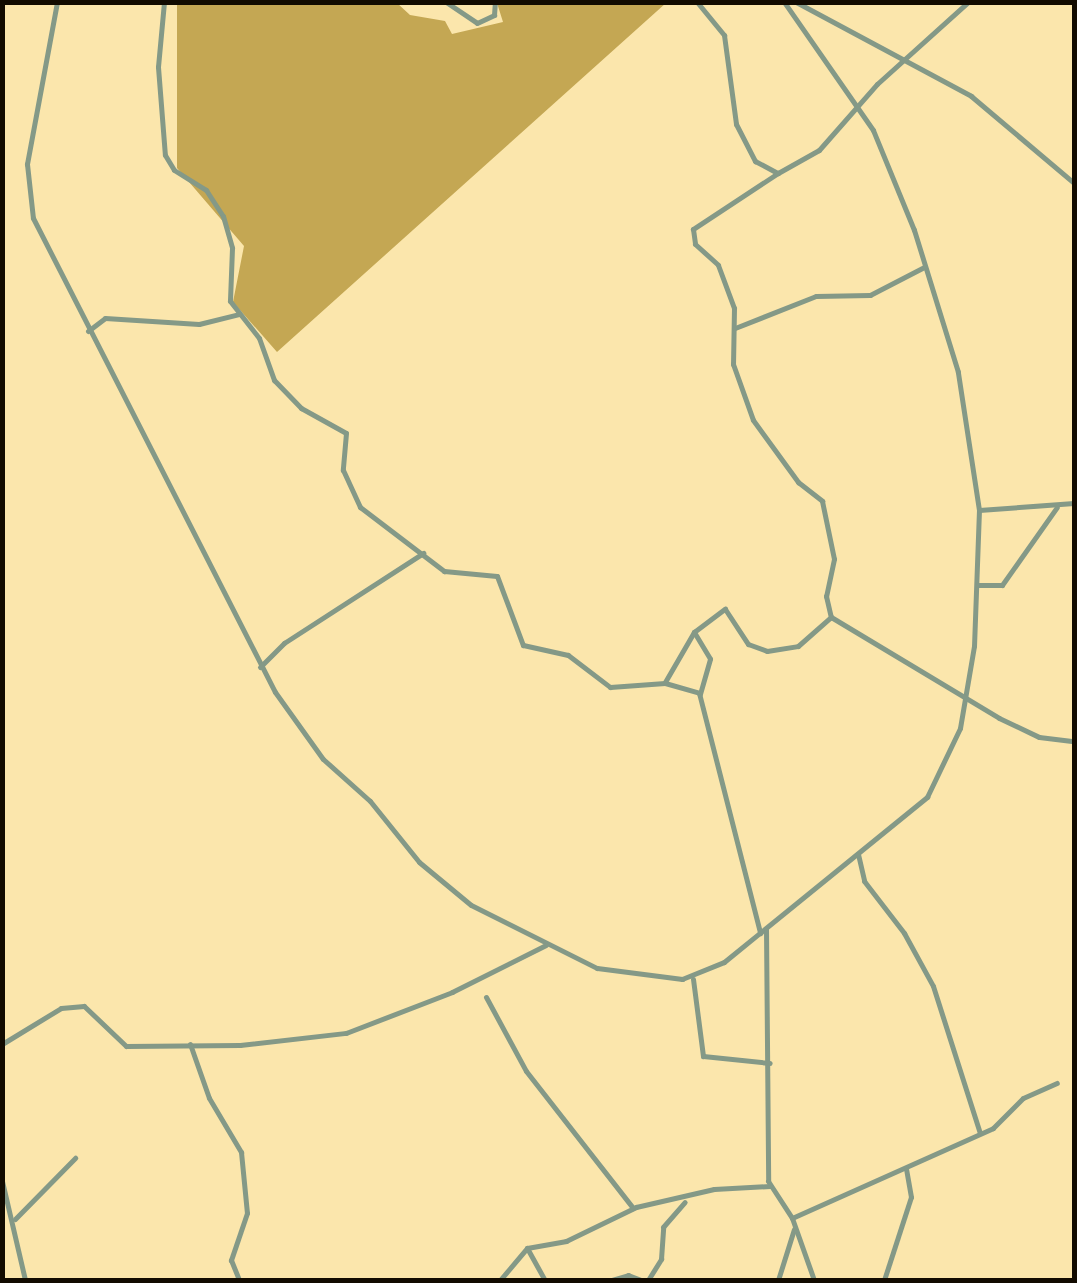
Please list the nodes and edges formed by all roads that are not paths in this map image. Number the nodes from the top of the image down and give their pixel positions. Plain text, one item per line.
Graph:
1 (57, 2) edge
2 (164, 2) edge
3 (446, 2) edge
4 (495, 2) edge
5 (697, 2) edge
6 (784, 2) edge
7 (796, 2) edge
8 (968, 2) edge
9 (905, 65) junction
10 (858, 111) junction
11 (778, 173) junction
12 (1074, 184) edge
13 (924, 267) junction
14 (240, 314) junction
15 (735, 328) junction
16 (88, 331) junction
17 (1074, 503) edge
18 (1057, 507) junction
19 (979, 510) junction
20 (423, 553) junction
21 (978, 585) junction
22 (831, 617) junction
23 (694, 632) junction
24 (260, 667) junction
25 (664, 683) junction
26 (700, 695) junction
27 (966, 701) junction
28 (1074, 741) edge
29 (858, 854) junction
30 (763, 932) junction
31 (546, 944) junction
32 (694, 979) junction
33 (486, 996) dead end
34 (2, 1044) edge
35 (190, 1044) junction
36 (770, 1063) junction
37 (1057, 1083) dead end
38 (980, 1133) junction
39 (76, 1158) dead end
40 (906, 1169) junction
41 (2, 1181) edge
42 (770, 1186) junction
43 (692, 1197) junction
44 (633, 1208) junction
45 (14, 1220) junction
46 (794, 1222) junction
47 (527, 1248) junction
48 (25, 1280) edge
49 (238, 1280) edge
50 (500, 1280) edge
51 (545, 1280) edge
52 (612, 1280) edge
53 (644, 1280) edge
54 (778, 1280) edge
55 (814, 1280) edge
56 (884, 1280) edge

1 - 16 street
2 - 14 street
3 - 4 street
5 - 11 street
6 - 10 street
7 - 9 street
8 - 9 street
9 - 10 street
9 - 12 street
10 - 11 street
10 - 13 street
11 - 15 street
13 - 15 street
13 - 19 street
14 - 16 street
14 - 20 street
15 - 22 street
16 - 24 street
17 - 18 street
18 - 19 street
18 - 21 street
19 - 21 street
20 - 24 street
20 - 25 street
21 - 27 street
22 - 23 street
22 - 27 street
23 - 25 street
23 - 26 street
24 - 31 street
25 - 26 street
26 - 30 street
27 - 28 street
27 - 29 street
29 - 30 street
29 - 38 street
30 - 32 street
30 - 36 street
31 - 32 street
31 - 35 street
32 - 36 street
33 - 44 street
34 - 35 street
35 - 49 street
36 - 42 street
37 - 38 street
38 - 40 street
39 - 45 street
40 - 46 street
40 - 56 street
41 - 45 street
42 - 43 street
42 - 46 street
43 - 44 street
43 - 53 street
44 - 47 street
45 - 48 street
46 - 54 street
46 - 55 street
47 - 50 street
47 - 51 street
52 - 53 street

